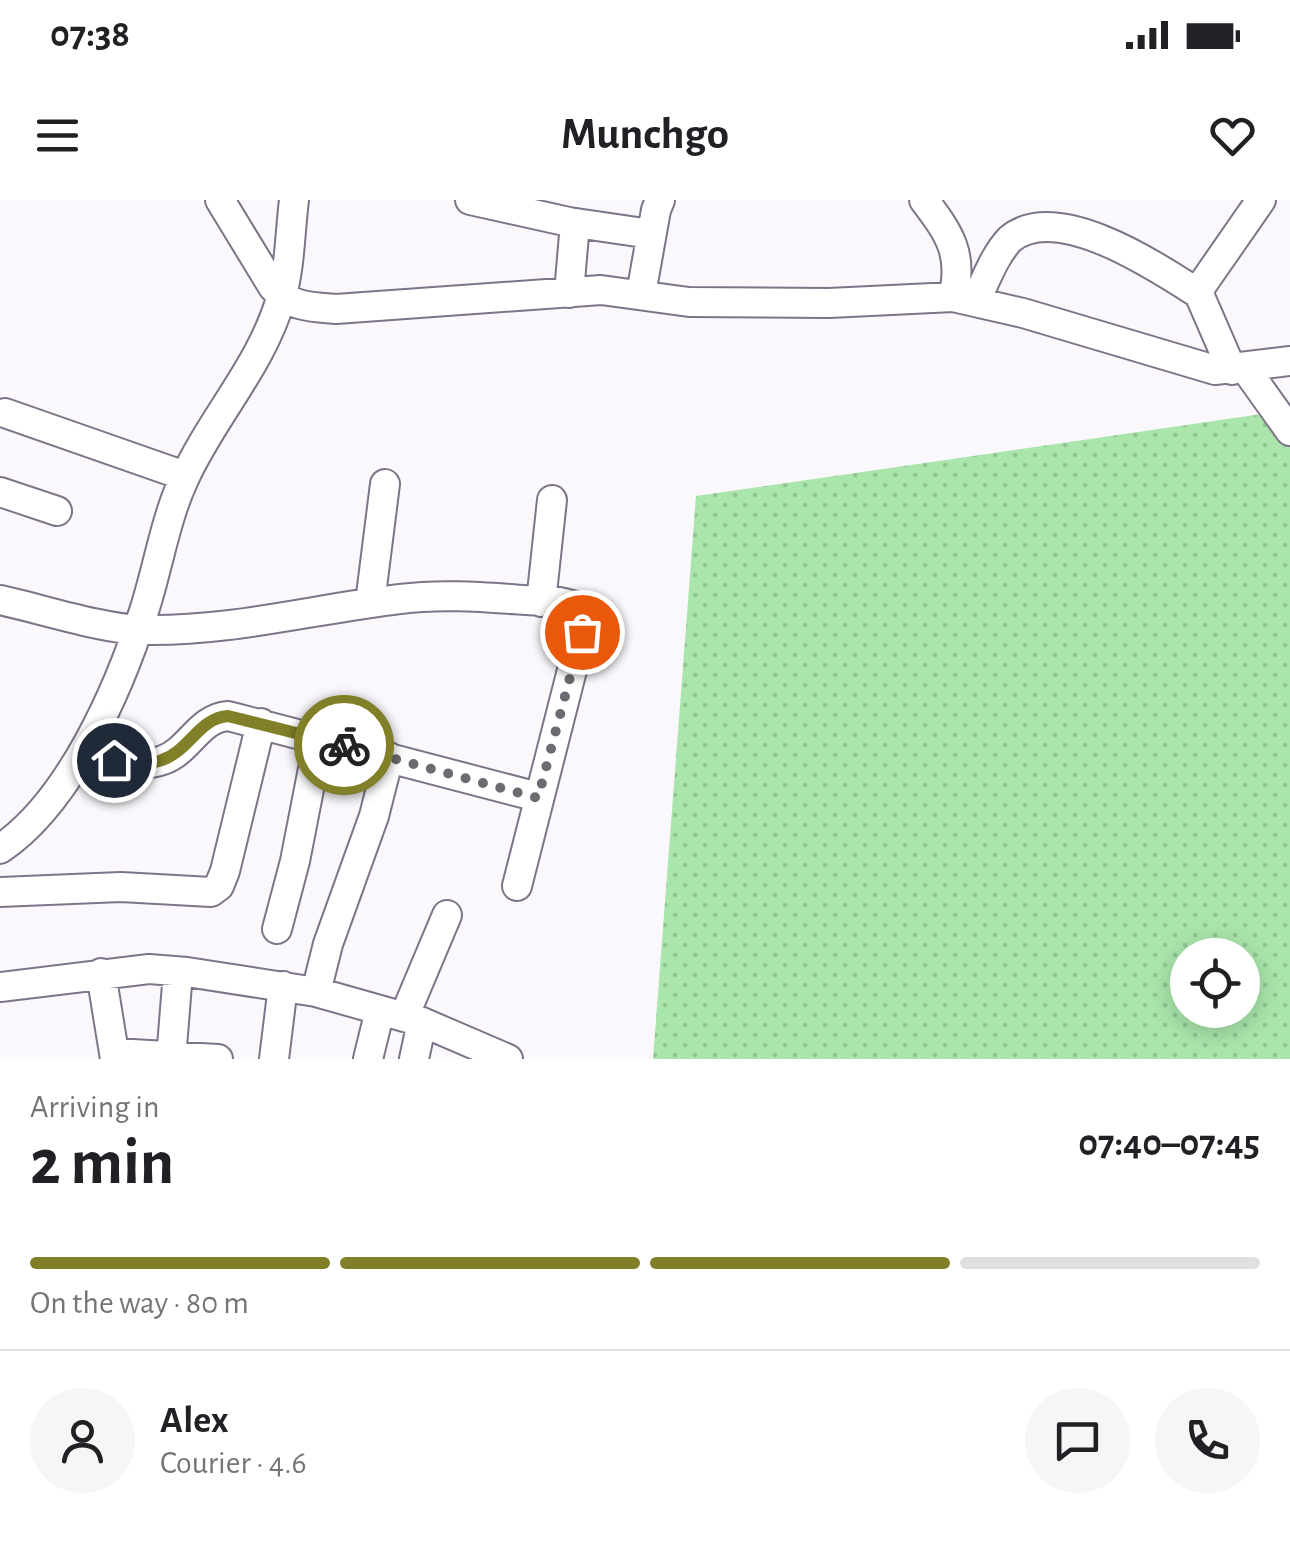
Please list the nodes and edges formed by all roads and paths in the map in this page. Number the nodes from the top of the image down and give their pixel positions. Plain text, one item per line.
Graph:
1 (220, 200) edge
2 (294, 200) edge
3 (470, 200) edge
4 (660, 200) edge
5 (924, 200) edge
6 (1261, 200) edge
7 (575, 223) junction
8 (651, 234) junction
9 (568, 293) junction
10 (642, 294) junction
11 (1199, 294) junction
12 (282, 298) junction
13 (964, 299) junction
14 (1290, 361) edge
15 (1238, 369) junction
16 (6, 414) dead end
17 (1290, 431) edge
18 (185, 476) junction
19 (384, 484) dead end
20 (0, 492) edge
21 (552, 500) dead end
22 (57, 511) dead end
23 (0, 600) edge
24 (541, 602) junction
25 (370, 603) junction
26 (137, 630) junction
27 (262, 723) junction
28 (319, 738) junction
29 (82, 756) junction
30 (389, 757) junction
31 (538, 798) junction
32 (0, 848) edge
33 (518, 886) dead end
34 (0, 892) edge
35 (448, 915) dead end
36 (277, 929) dead end
37 (178, 972) junction
38 (101, 973) junction
39 (284, 986) junction
40 (0, 987) edge
41 (316, 992) junction
42 (402, 1016) junction
43 (115, 1056) edge
44 (171, 1057) edge
45 (218, 1059) edge
46 (274, 1059) edge
47 (368, 1059) edge
48 (414, 1059) edge
49 (508, 1059) edge

1 - 12 street
2 - 12 street
3 - 7 street
4 - 8 street
5 - 13 street
6 - 11 street
7 - 8 street
7 - 9 street
8 - 10 street
9 - 10 street
9 - 12 street
10 - 13 street
11 - 13 street
11 - 15 street
12 - 18 street
13 - 15 street
14 - 15 street
15 - 17 street
16 - 18 street
18 - 26 street
19 - 25 street
20 - 22 street
21 - 24 street
23 - 26 street
24 - 25 street
24 - 31 street
25 - 26 street
26 - 29 street
27 - 28 street
27 - 29 street
27 - 34 street
28 - 30 street
28 - 36 street
29 - 32 street
30 - 31 street
30 - 41 street
31 - 33 street
35 - 42 street
37 - 38 street
37 - 39 street
37 - 44 street
38 - 40 street
38 - 43 street
39 - 41 street
39 - 46 street
41 - 42 street
42 - 47 street
42 - 48 street
42 - 49 street
43 - 44 street
44 - 45 street

